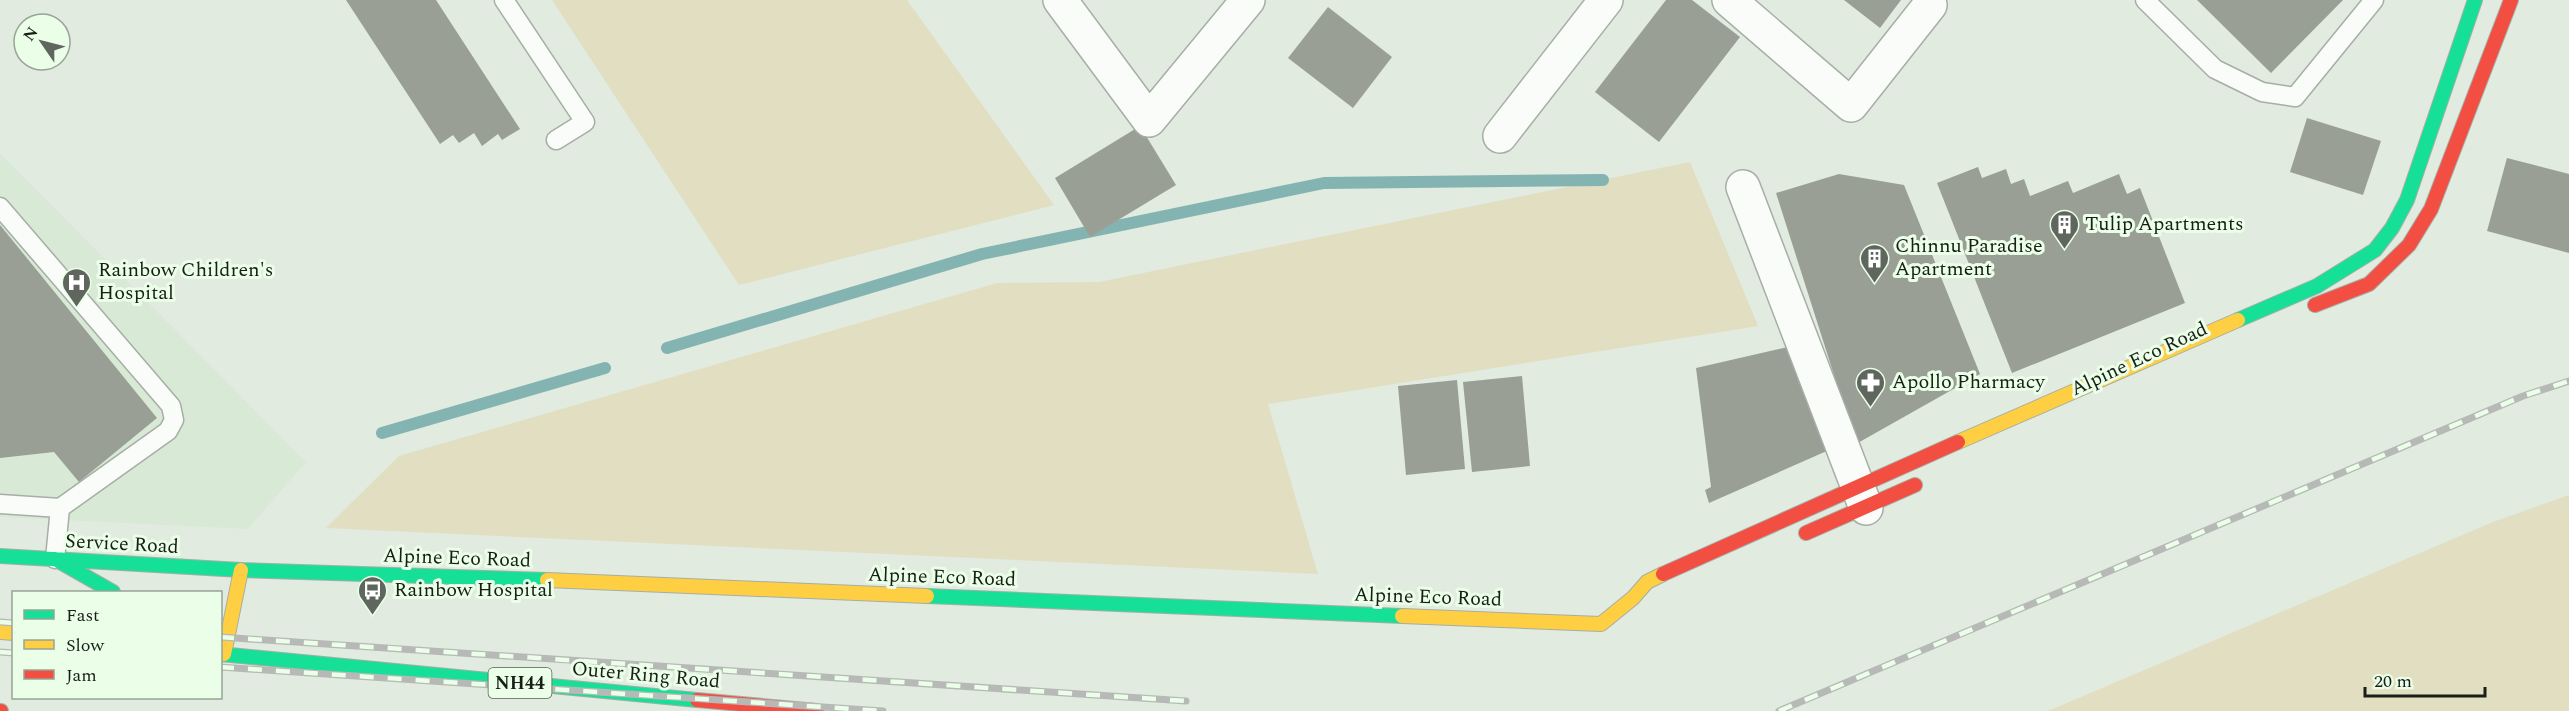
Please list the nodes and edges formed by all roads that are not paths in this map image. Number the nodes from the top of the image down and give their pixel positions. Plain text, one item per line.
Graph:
1 (504, 0) edge
2 (1060, 0) edge
3 (1248, 0) edge
4 (1606, 0) edge
5 (1729, 0) edge
6 (2145, 0) edge
7 (2374, 0) edge
8 (2475, 0) edge
9 (2511, 0) edge
10 (1930, 5) dead end
11 (1500, 136) dead end
12 (556, 140) dead end
13 (1743, 187) dead end
14 (0, 207) edge
15 (2303, 310) dead end
16 (1929, 478) dead end
17 (1861, 497) junction
18 (0, 504) edge
19 (60, 508) junction
20 (1791, 540) dead end
21 (0, 556) edge
22 (55, 559) junction
23 (241, 570) junction
24 (111, 591) edge
25 (1633, 598) junction
26 (1653, 598) dead end
27 (222, 653) edge
28 (817, 711) edge

1 - 12 lane
2 - 3 street
4 - 11 street
5 - 10 street
6 - 7 lane
8 - 17 main road, Alpine Eco Road
9 - 15 main road
13 - 17 street
14 - 19 lane
16 - 17 main road, Alpine Eco Road
17 - 20 main road, Alpine Eco Road
17 - 25 main road, Alpine Eco Road
18 - 19 lane
19 - 22 lane
21 - 22 main road, Service Road
22 - 23 main road, Service Road
22 - 24 main road
23 - 25 main road, Alpine Eco Road
23 - 27 main road
25 - 26 main road
27 - 28 main road, Outer Ring Road / NH44

